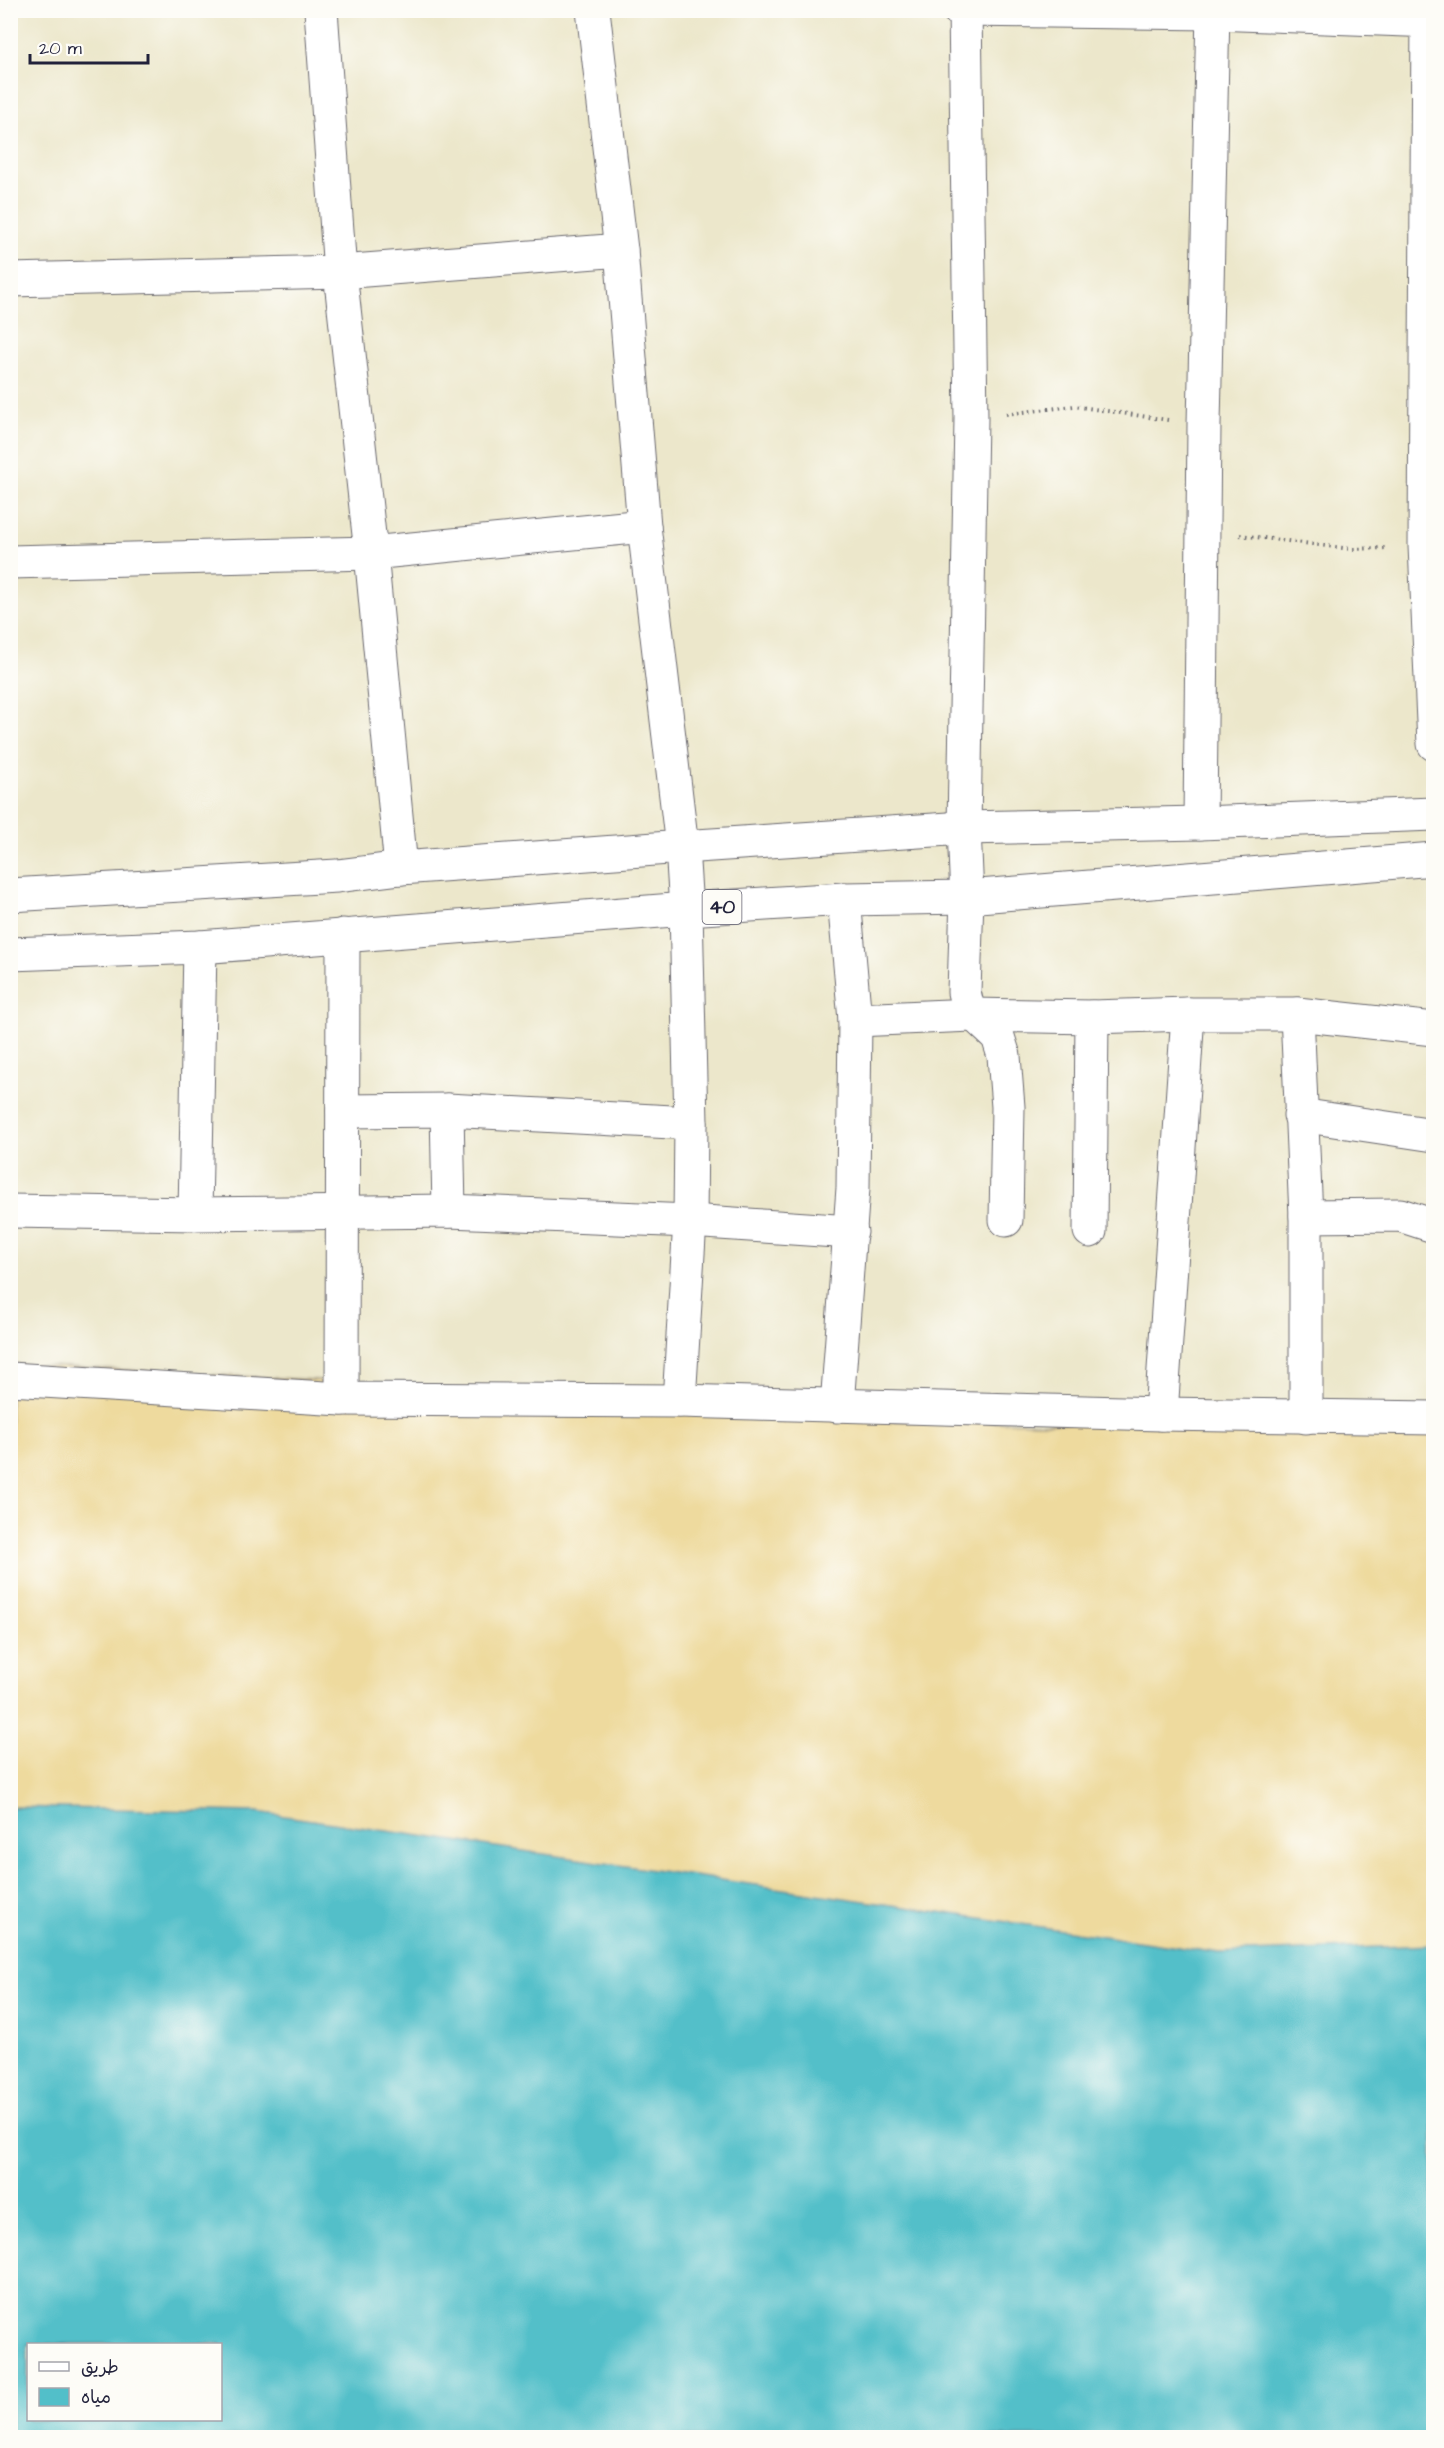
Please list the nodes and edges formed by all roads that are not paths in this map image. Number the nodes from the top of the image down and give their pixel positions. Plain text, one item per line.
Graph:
1 (321, 10) edge
2 (593, 10) edge
3 (960, 10) edge
4 (965, 11) edge
5 (1213, 12) edge
6 (1430, 17) edge
7 (621, 250) junction
8 (340, 272) junction
9 (10, 280) edge
10 (644, 526) junction
11 (371, 554) junction
12 (10, 562) edge
13 (1434, 744) edge
14 (1434, 814) edge
15 (1200, 824) junction
16 (964, 828) junction
17 (682, 847) junction
18 (1434, 859) edge
19 (402, 868) junction
20 (10, 895) edge
21 (968, 897) junction
22 (844, 899) junction
23 (686, 909) junction
24 (343, 935) junction
25 (200, 946) junction
26 (10, 954) edge
27 (1188, 1014) junction
28 (1297, 1014) junction
29 (972, 1015) junction
30 (1092, 1017) junction
31 (855, 1020) junction
32 (1434, 1029) edge
33 (447, 1110) junction
34 (343, 1111) junction
35 (1300, 1115) junction
36 (691, 1123) junction
37 (1434, 1135) edge
38 (10, 1211) edge
39 (449, 1211) junction
40 (341, 1213) junction
41 (195, 1214) junction
42 (1306, 1216) junction
43 (1006, 1220) dead end
44 (690, 1221) junction
45 (1434, 1226) edge
46 (1089, 1231) dead end
47 (851, 1232) junction
48 (10, 1379) edge
49 (342, 1399) junction
50 (679, 1401) junction
51 (837, 1406) junction
52 (1161, 1414) junction
53 (1306, 1417) junction
54 (1434, 1418) edge

1 - 8 main road
2 - 7 main road
3 - 4 main road
4 - 5 main road
4 - 16 main road
5 - 6 main road
5 - 15 main road
6 - 13 main road
7 - 8 main road
7 - 10 main road
8 - 9 main road
8 - 11 main road
10 - 11 main road
10 - 17 main road
11 - 12 main road
11 - 19 main road
14 - 15 main road
15 - 16 main road
16 - 17 main road
16 - 21 main road
17 - 19 main road
17 - 23 main road
18 - 21 main road, 40
19 - 20 main road
21 - 22 main road, 40
21 - 29 main road
22 - 23 main road, 40
22 - 31 main road
23 - 24 main road, 40
23 - 36 main road
24 - 25 main road, 40
24 - 34 main road
25 - 26 main road, 40
25 - 41 main road
27 - 28 main road
27 - 30 main road
27 - 52 main road
28 - 32 main road
28 - 35 main road
29 - 30 main road
29 - 31 main road
29 - 43 main road
30 - 46 main road
31 - 47 main road
33 - 34 main road
33 - 36 main road
33 - 39 main road
34 - 40 main road
35 - 37 main road
35 - 42 main road
36 - 44 main road
38 - 41 main road
39 - 40 main road
39 - 44 main road
40 - 41 main road
40 - 49 main road
42 - 45 main road
42 - 53 main road
44 - 47 main road
44 - 50 main road
47 - 51 main road
48 - 49 main road
49 - 50 main road
50 - 51 main road
51 - 52 main road
52 - 53 main road
53 - 54 main road

